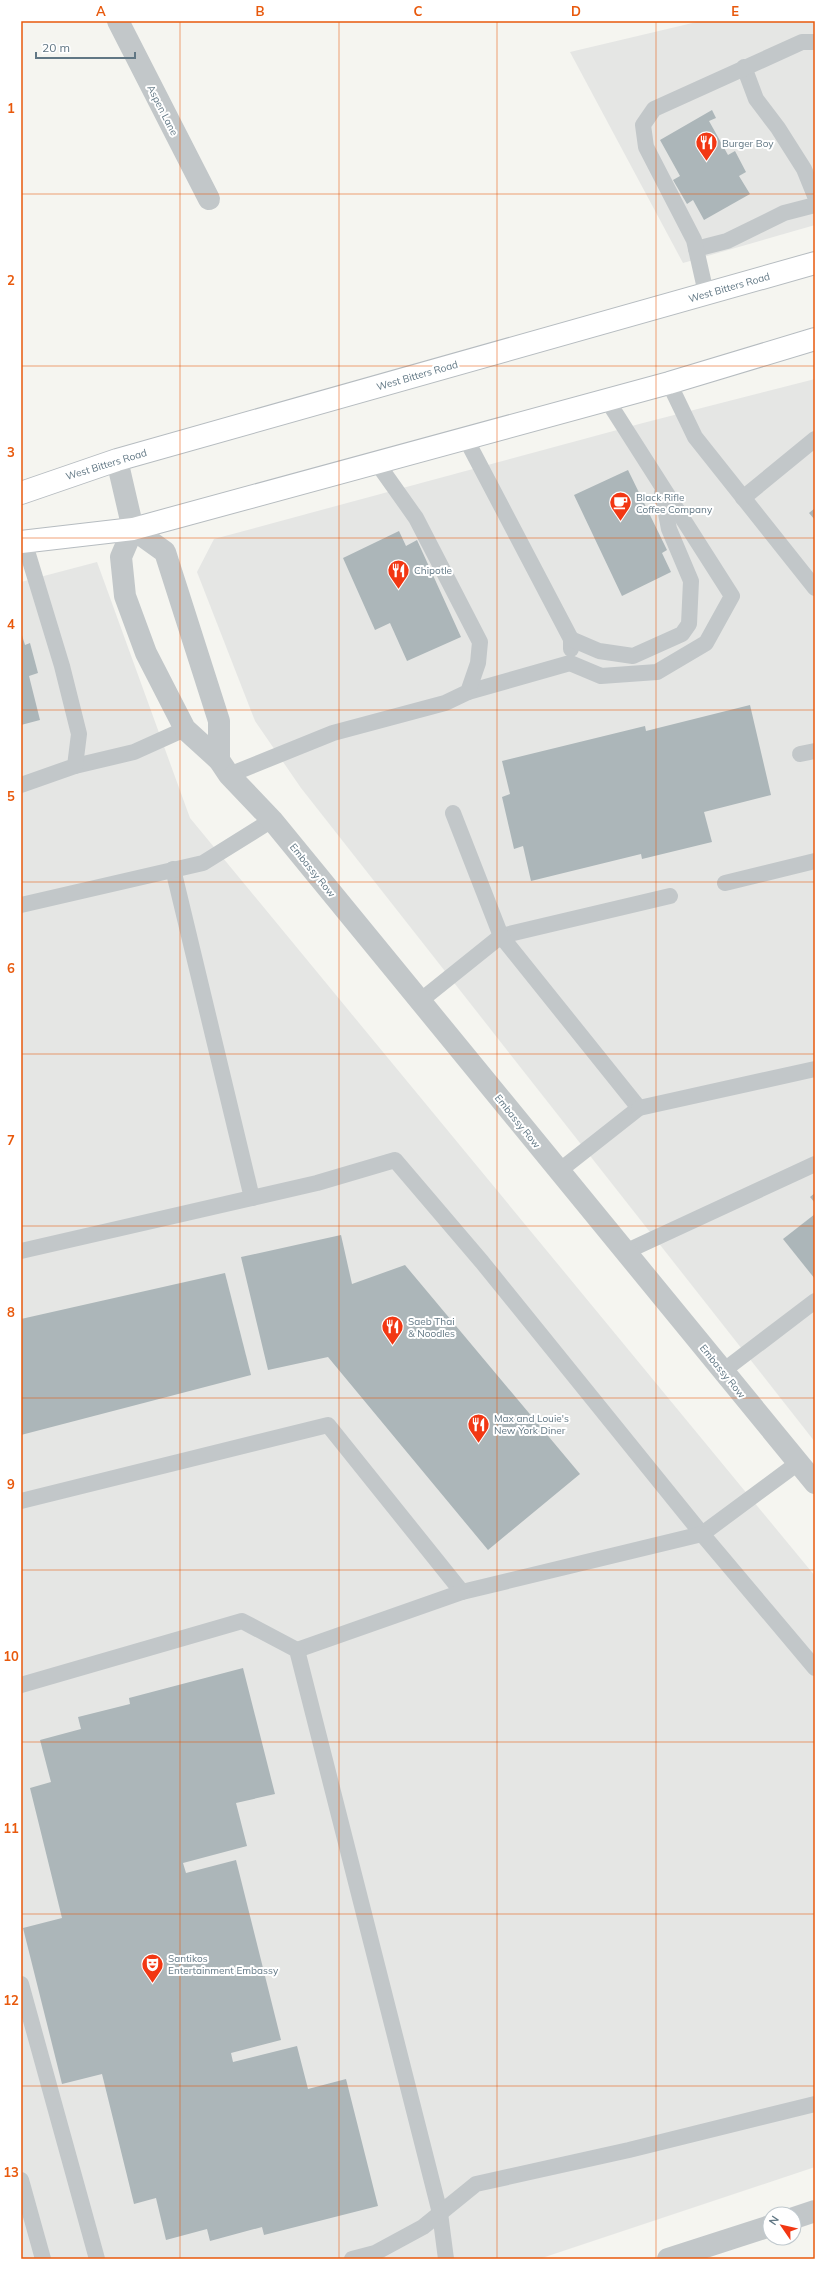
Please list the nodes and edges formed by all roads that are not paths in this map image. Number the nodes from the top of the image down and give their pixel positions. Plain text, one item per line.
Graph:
1 (118, 21) edge
2 (815, 42) edge
3 (744, 67) junction
4 (815, 196) edge
5 (209, 199) dead end
6 (815, 205) edge
7 (696, 249) junction
8 (815, 263) edge
9 (706, 293) junction
10 (815, 339) edge
11 (669, 383) junction
12 (607, 400) junction
13 (466, 438) junction
14 (815, 439) edge
15 (117, 460) junction
16 (377, 463) junction
17 (660, 484) junction
18 (21, 493) edge
19 (743, 498) junction
20 (133, 529) junction
21 (22, 541) edge
22 (815, 588) edge
23 (571, 639) junction
24 (570, 663) junction
25 (468, 692) junction
26 (185, 729) junction
27 (75, 766) junction
28 (224, 767) junction
29 (21, 785) edge
30 (453, 813) dead end
31 (272, 820) junction
32 (815, 861) edge
33 (173, 869) junction
34 (725, 883) dead end
35 (670, 896) dead end
36 (21, 905) edge
37 (501, 936) junction
38 (420, 1001) junction
39 (815, 1069) edge
40 (639, 1108) junction
41 (815, 1164) edge
42 (559, 1171) junction
43 (252, 1198) junction
44 (21, 1251) edge
45 (625, 1252) junction
46 (815, 1301) edge
47 (723, 1371) junction
48 (798, 1463) junction
49 (815, 1483) edge
50 (21, 1501) edge
51 (702, 1534) junction
52 (462, 1592) junction
53 (297, 1650) junction
54 (815, 1668) edge
55 (21, 1685) edge
56 (21, 1984) edge
57 (815, 2104) edge
58 (21, 2180) edge
59 (815, 2211) edge
60 (440, 2213) junction
61 (802, 2215) edge
62 (762, 2229) edge
63 (42, 2259) edge
64 (97, 2259) edge
65 (352, 2259) edge
66 (446, 2259) edge
67 (668, 2259) edge

1 - 5 street, Aspen Lane
2 - 3 lane
3 - 4 lane
3 - 7 lane
6 - 7 lane
7 - 9 lane
8 - 9 main road, West Bitters Road
9 - 15 main road, West Bitters Road
10 - 11 main road
11 - 12 main road
11 - 19 lane
12 - 13 main road
12 - 17 lane
13 - 16 main road
13 - 23 lane
14 - 19 lane
15 - 18 main road, West Bitters Road
15 - 20 street
16 - 20 main road
16 - 25 lane
17 - 23 lane
17 - 24 lane
19 - 22 lane
20 - 21 main road
20 - 26 street, Embassy Row
20 - 28 street
21 - 27 lane
23 - 24 lane
24 - 25 lane
25 - 28 lane
26 - 27 lane
26 - 28 street, Embassy Row
27 - 29 lane
28 - 31 street, Embassy Row
30 - 37 lane
31 - 33 lane
31 - 38 street, Embassy Row
32 - 34 lane
33 - 36 lane
33 - 43 lane
35 - 37 lane
37 - 38 lane
37 - 40 lane
38 - 42 street, Embassy Row
39 - 40 lane
40 - 42 lane
41 - 45 lane
42 - 45 street, Embassy Row
43 - 44 lane
43 - 51 lane
45 - 47 street, Embassy Row
46 - 47 lane
47 - 48 street, Embassy Row
48 - 49 street, Embassy Row
48 - 51 lane
50 - 52 lane
51 - 52 lane
51 - 54 lane
52 - 53 lane
53 - 55 lane
53 - 60 lane
56 - 64 lane
57 - 60 lane
58 - 63 lane
59 - 61 street
60 - 65 lane
60 - 66 lane
62 - 67 street

